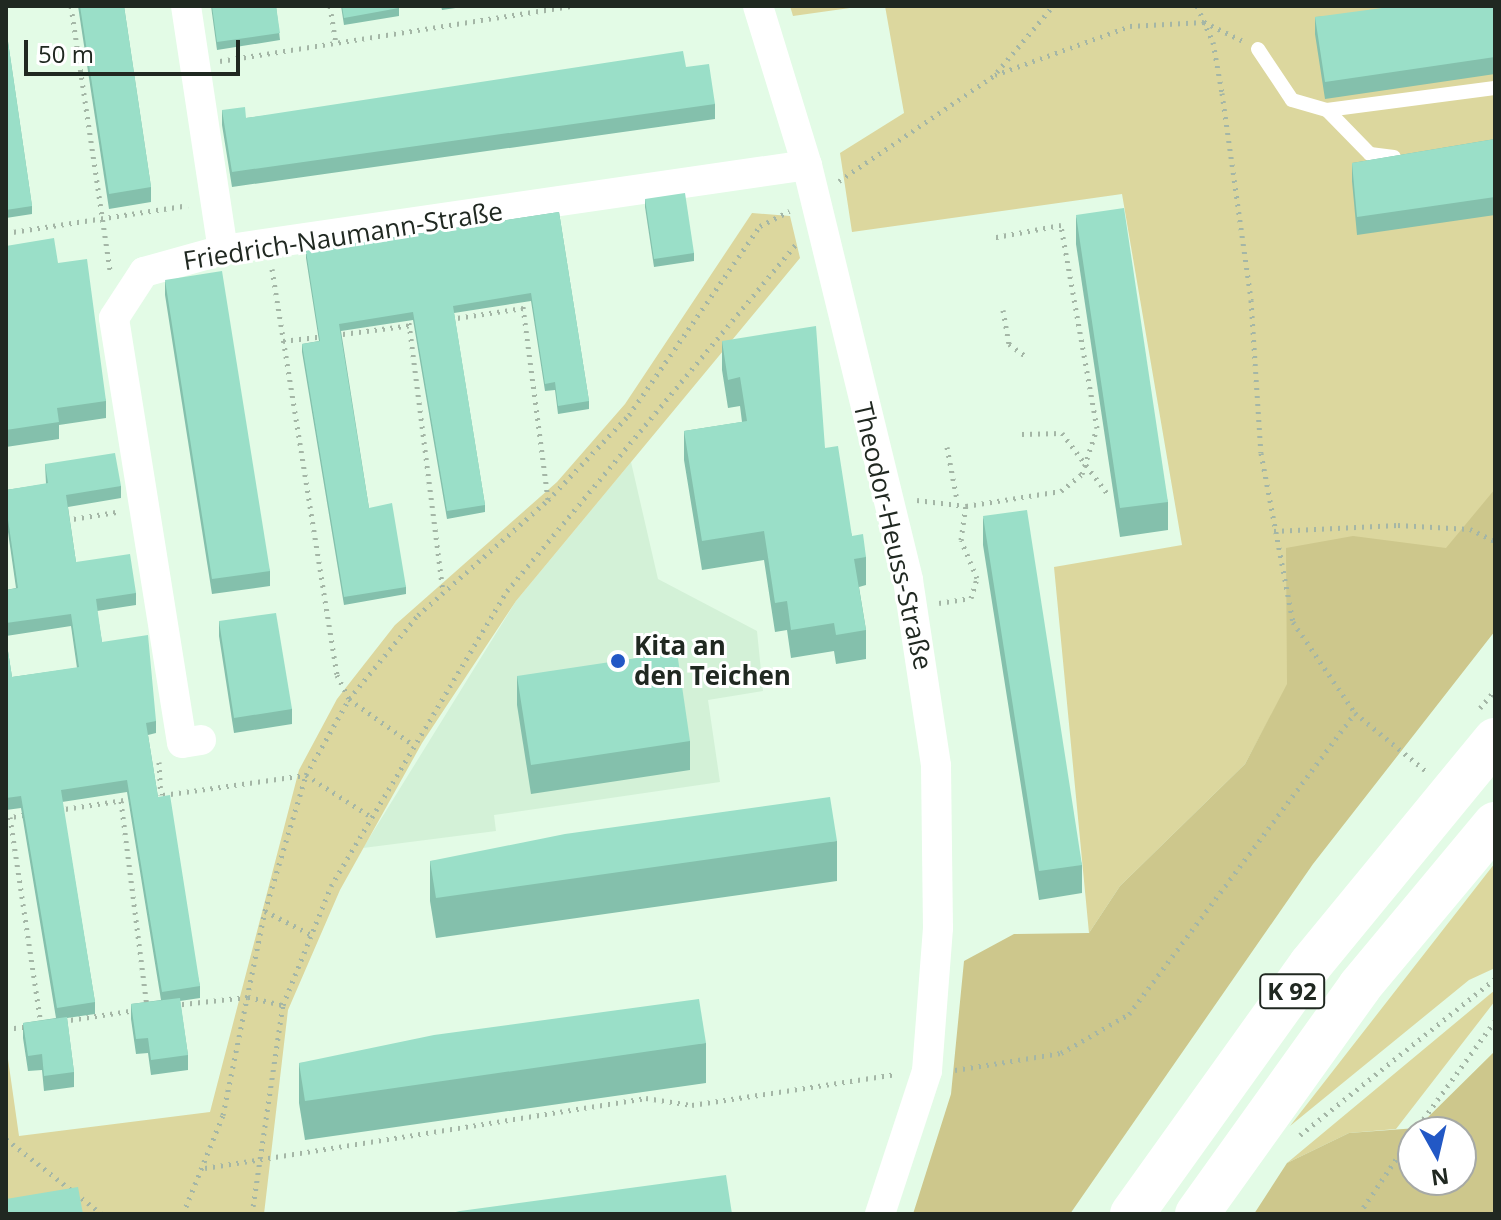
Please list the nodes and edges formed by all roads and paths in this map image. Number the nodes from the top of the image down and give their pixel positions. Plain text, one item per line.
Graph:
1 (71, 6) edge
2 (186, 6) edge
3 (330, 6) edge
4 (571, 6) edge
5 (758, 6) edge
6 (1053, 6) edge
7 (1197, 6) edge
8 (1204, 22) junction
9 (336, 43) junction
10 (1258, 49) joint
11 (196, 65) junction
12 (995, 75) junction
13 (1495, 88) edge
14 (1327, 110) junction
15 (1409, 155) edge
16 (807, 165) junction
17 (814, 198) junction
18 (217, 201) junction
19 (105, 218) junction
20 (6, 233) edge
21 (991, 238) dead end
22 (268, 244) junction
23 (223, 250) junction
24 (522, 294) edge
25 (406, 297) edge
26 (524, 308) junction
27 (1003, 310) dead end
28 (409, 326) junction
29 (283, 341) junction
30 (1027, 357) dead end
31 (1022, 434) dead end
32 (947, 447) dead end
33 (1088, 460) junction
34 (1107, 493) dead end
35 (548, 500) junction
36 (957, 500) junction
37 (889, 505) junction
38 (966, 506) junction
39 (148, 507) junction
40 (53, 522) edge
41 (1274, 531) junction
42 (1495, 541) edge
43 (444, 592) junction
44 (914, 607) junction
45 (349, 699) junction
46 (1355, 713) junction
47 (1364, 720) dead end
48 (201, 740) dead end
49 (1495, 740) edge
50 (412, 744) junction
51 (158, 747) dead end
52 (306, 775) junction
53 (163, 795) junction
54 (149, 797) edge
55 (135, 799) edge
56 (121, 801) junction
57 (52, 811) edge
58 (38, 813) edge
59 (8, 817) edge
60 (373, 818) junction
61 (1495, 824) edge
62 (265, 911) junction
63 (310, 934) junction
64 (1495, 979) edge
65 (248, 997) junction
66 (283, 1005) junction
67 (148, 1008) junction
68 (1495, 1021) edge
69 (41, 1024) junction
70 (6, 1029) edge
71 (927, 1071) junction
72 (1426, 1116) edge
73 (6, 1139) edge
74 (1291, 1143) dead end
75 (1397, 1158) edge
76 (260, 1160) junction
77 (205, 1168) junction
78 (87, 1199) junction
79 (73, 1203) edge
80 (102, 1214) edge
81 (183, 1214) edge
82 (252, 1214) edge
83 (880, 1214) edge
84 (1132, 1214) edge
85 (1197, 1214) edge
86 (1359, 1214) edge

1 - 19 path
2 - 11 street
3 - 9 path
4 - 9 path
5 - 16 street, Theodor-Heuss-Straße
6 - 12 path
7 - 8 path
8 - 10 path
8 - 12 path
8 - 41 path
9 - 11 path
10 - 14 lane
11 - 18 street
12 - 17 path
13 - 14 lane
14 - 15 lane
16 - 17 street, Theodor-Heuss-Straße
16 - 22 street, Friedrich-Naumann-Straße
17 - 35 path
17 - 37 street, Theodor-Heuss-Straße
17 - 50 path
18 - 19 path
18 - 23 street
19 - 20 path
21 - 33 path
22 - 23 street, Friedrich-Naumann-Straße
22 - 29 path
23 - 39 street, Friedrich-Naumann-Straße
24 - 26 path
25 - 28 path
26 - 28 path
26 - 35 path
27 - 30 path
28 - 29 path
28 - 43 path
29 - 45 path
31 - 33 path
32 - 36 path
33 - 34 path
33 - 38 path
35 - 43 path
36 - 37 path
36 - 38 path
37 - 44 street, Theodor-Heuss-Straße
38 - 44 path
39 - 40 path
39 - 48 street, Friedrich-Naumann-Straße
41 - 42 path
41 - 46 path
43 - 45 path
44 - 71 street, Theodor-Heuss-Straße
45 - 50 path
45 - 52 path
46 - 47 path
46 - 71 path
49 - 84 highway, K 92
50 - 60 path
51 - 53 path
52 - 53 path
52 - 60 path
52 - 62 path
53 - 54 path
55 - 56 path
56 - 57 path
56 - 67 path
58 - 59 path
59 - 69 path
60 - 63 path
61 - 85 highway, K 92
62 - 63 path
62 - 65 path
63 - 66 path
64 - 74 path
65 - 66 path
65 - 67 path
65 - 77 path
66 - 76 path
67 - 69 path
68 - 72 path
69 - 70 path
71 - 76 path
71 - 83 street, Theodor-Heuss-Straße
73 - 78 path
75 - 86 path
76 - 77 path
76 - 82 path
77 - 81 path
78 - 79 path
78 - 80 path

